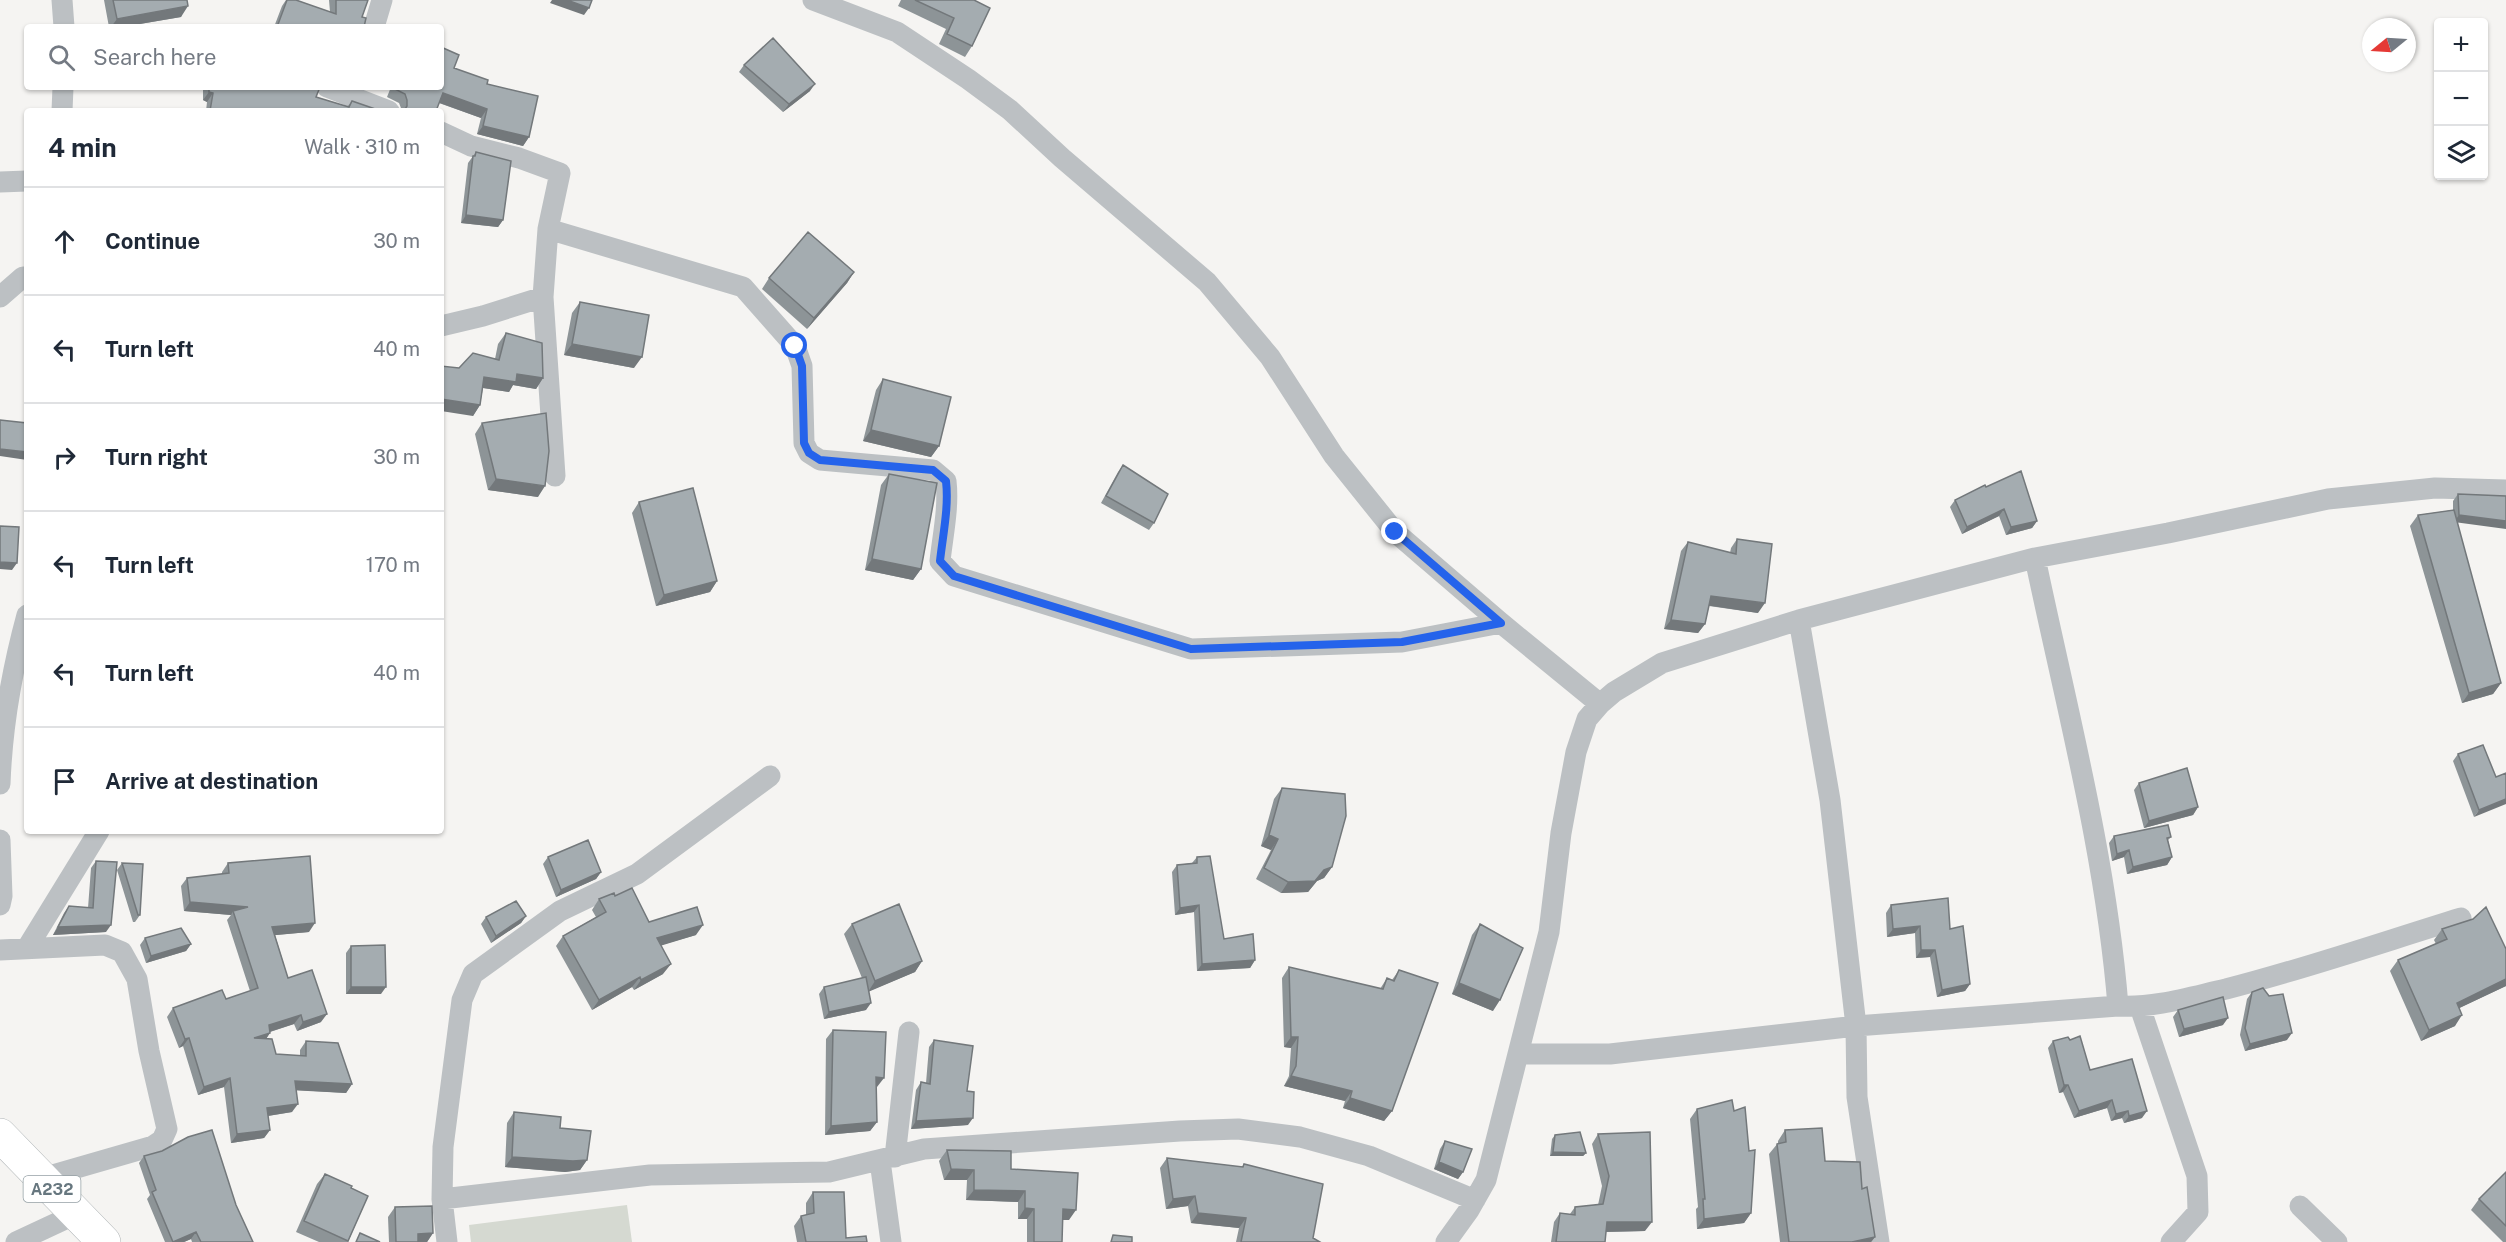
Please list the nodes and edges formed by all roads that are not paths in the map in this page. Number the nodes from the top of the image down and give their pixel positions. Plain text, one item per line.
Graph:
1 (62, 0) edge
2 (382, 0) edge
3 (813, 0) edge
4 (64, 24) edge
5 (375, 24) edge
6 (63, 90) edge
7 (356, 93) edge
8 (62, 108) edge
9 (384, 108) edge
10 (444, 133) edge
11 (24, 181) edge
12 (0, 182) edge
13 (548, 229) junction
14 (24, 277) edge
15 (0, 297) edge
16 (543, 297) junction
17 (444, 325) edge
18 (555, 476) dead end
19 (2506, 490) edge
20 (2035, 558) junction
21 (1799, 620) junction
22 (1501, 623) junction
23 (24, 626) edge
24 (1600, 704) junction
25 (770, 776) dead end
26 (0, 784) edge
27 (97, 834) edge
28 (0, 840) edge
29 (0, 905) edge
30 (2461, 918) dead end
31 (27, 948) junction
32 (0, 950) edge
33 (2118, 1006) junction
34 (2140, 1007) junction
35 (1856, 1026) junction
36 (909, 1032) dead end
37 (1519, 1054) junction
38 (0, 1135) edge
39 (887, 1159) junction
40 (42, 1178) junction
41 (442, 1199) junction
42 (1475, 1200) junction
43 (2300, 1206) dead end
44 (76, 1214) junction
45 (16, 1242) edge
46 (104, 1242) edge
47 (447, 1242) edge
48 (891, 1242) edge
49 (1446, 1242) edge
50 (1879, 1242) edge
51 (2171, 1242) edge
52 (2337, 1242) edge

1 - 4 street
2 - 5 street
3 - 22 street
6 - 8 street
7 - 9 street
10 - 13 street
11 - 12 street
13 - 16 street
13 - 22 street
14 - 15 street
16 - 17 street
16 - 18 street
19 - 20 street
20 - 21 street
20 - 33 street
21 - 24 street
21 - 35 street
22 - 24 street
23 - 26 street
24 - 37 street
25 - 41 street
27 - 31 street
28 - 29 street
30 - 34 street
31 - 32 street
31 - 40 street
33 - 34 street
33 - 35 street
34 - 51 street
35 - 37 street
35 - 50 street
36 - 39 street
37 - 42 street
38 - 40 main road, A232
39 - 41 street
39 - 42 street
39 - 48 street
40 - 44 main road, A232
41 - 47 street
42 - 49 street
43 - 52 street
44 - 45 street
44 - 46 main road, A232

